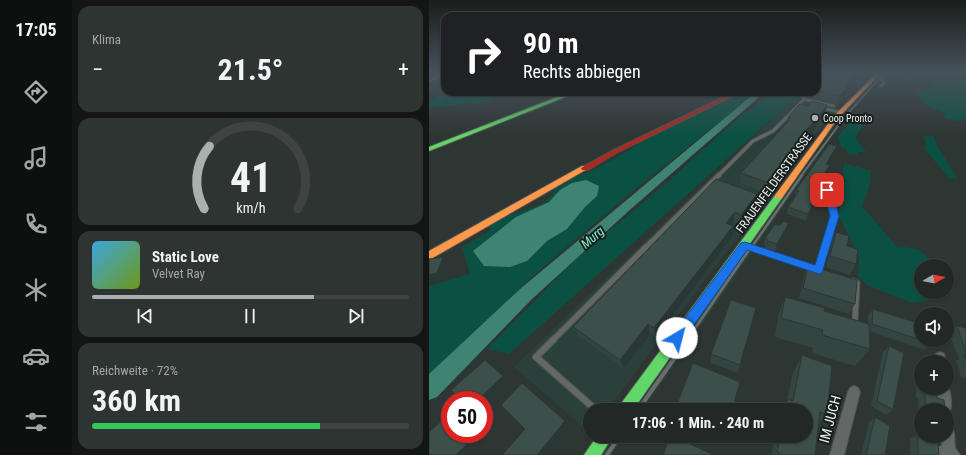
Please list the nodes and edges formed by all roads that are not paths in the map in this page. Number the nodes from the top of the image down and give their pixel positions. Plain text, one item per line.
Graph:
1 (855, 94) edge
2 (565, 96) edge
3 (730, 96) edge
4 (802, 96) edge
5 (803, 101) junction
6 (808, 105) edge
7 (814, 106) edge
8 (837, 109) junction
9 (429, 148) edge
10 (827, 190) dead end
11 (745, 246) junction
12 (429, 256) edge
13 (819, 270) junction
14 (825, 272) edge
15 (844, 279) edge
16 (855, 319) edge
17 (854, 392) dead end
18 (588, 403) edge
19 (630, 403) edge
20 (601, 443) edge
21 (947, 443) edge
22 (947, 454) edge
23 (592, 455) edge
24 (837, 455) edge

1 - 8 main road, FRAUENFELDERSTRASSE
2 - 9 main road
3 - 12 main road
4 - 5 lane
5 - 6 lane
5 - 8 lane
5 - 18 lane
7 - 8 lane
8 - 11 main road, FRAUENFELDERSTRASSE
10 - 13 lane
11 - 13 lane
11 - 19 main road, FRAUENFELDERSTRASSE
13 - 14 lane
15 - 16 lane
17 - 24 street, IM JUCH
20 - 23 main road
21 - 22 street

